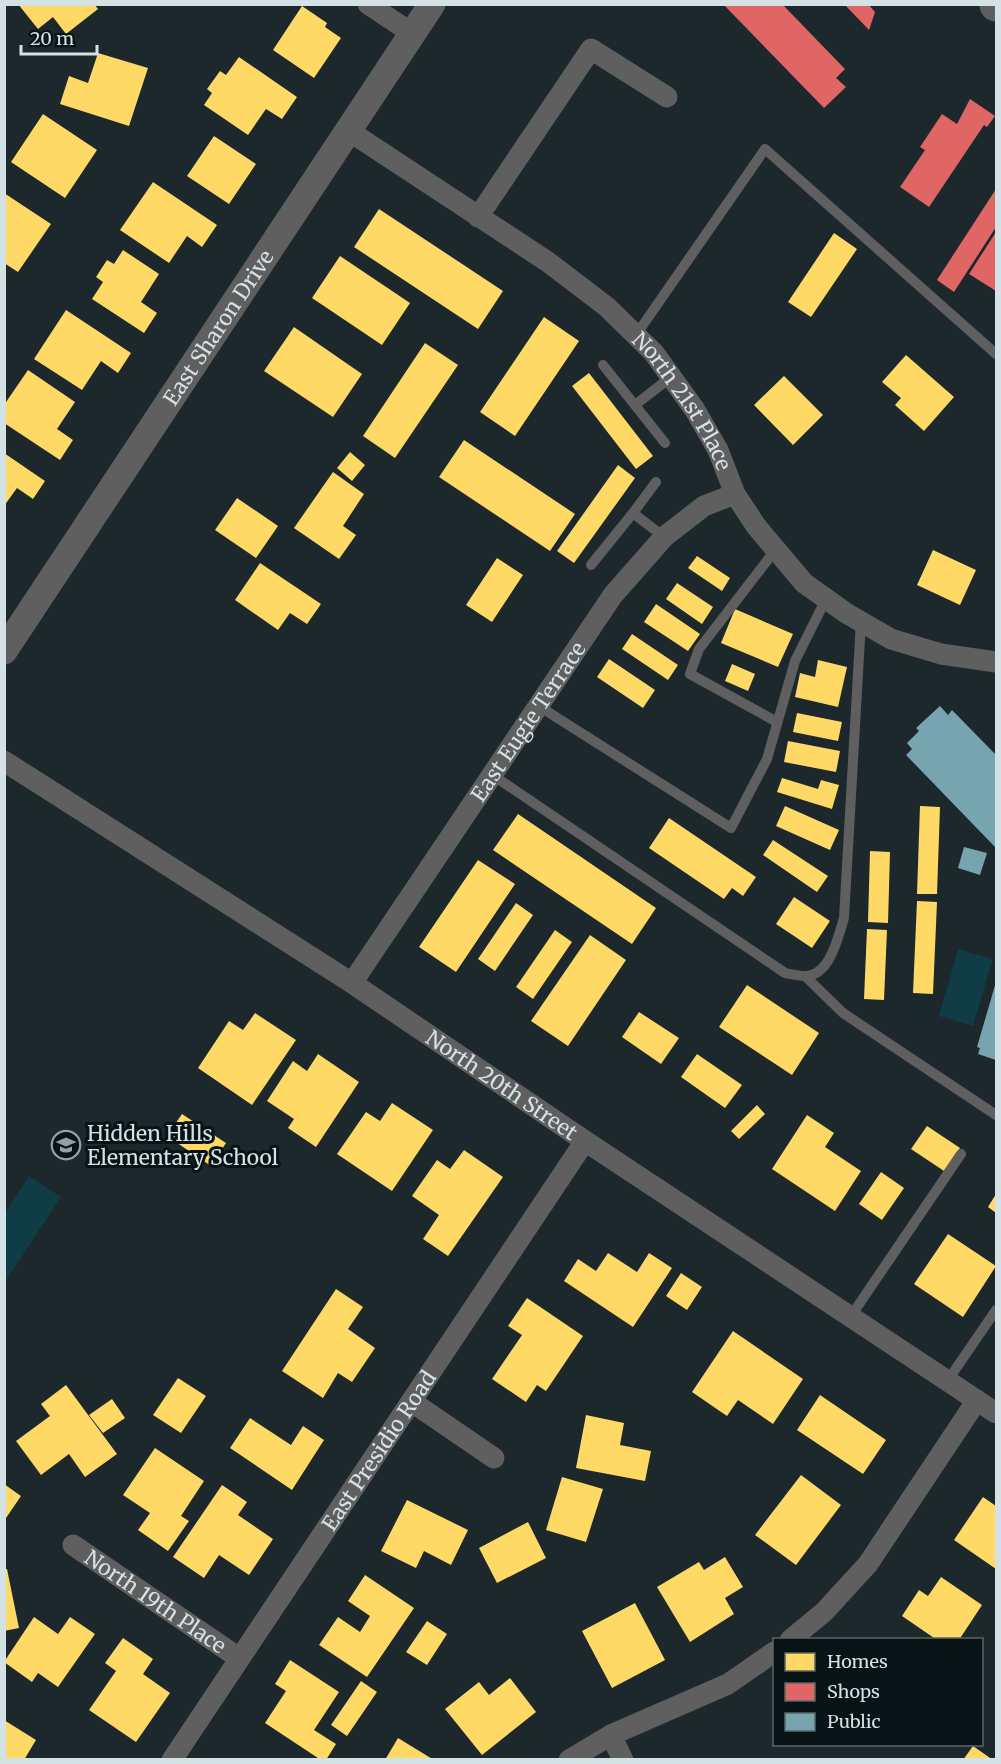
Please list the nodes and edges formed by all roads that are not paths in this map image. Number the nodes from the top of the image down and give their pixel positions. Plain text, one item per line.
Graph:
1 (368, 4) edge
2 (432, 4) edge
3 (413, 34) junction
4 (667, 97) dead end
5 (349, 131) junction
6 (478, 217) junction
7 (636, 335) junction
8 (996, 354) edge
9 (603, 365) dead end
10 (671, 377) junction
11 (635, 405) junction
12 (665, 443) dead end
13 (656, 482) dead end
14 (735, 494) junction
15 (633, 513) junction
16 (664, 537) junction
17 (776, 549) junction
18 (591, 565) dead end
19 (826, 599) junction
20 (861, 621) junction
21 (4, 651) edge
22 (996, 662) edge
23 (537, 705) junction
24 (777, 722) junction
25 (4, 761) edge
26 (491, 774) junction
27 (806, 977) junction
28 (352, 983) junction
29 (996, 1115) edge
30 (585, 1142) junction
31 (962, 1154) dead end
32 (996, 1310) edge
33 (851, 1316) junction
34 (948, 1380) junction
35 (977, 1400) junction
36 (412, 1402) junction
37 (996, 1413) edge
38 (494, 1458) dead end
39 (73, 1545) dead end
40 (792, 1638) edge
41 (773, 1653) edge
42 (239, 1659) junction
43 (610, 1735) junction
44 (172, 1760) edge
45 (569, 1760) edge
46 (623, 1760) edge

1 - 3 street
2 - 3 street, East Sharon Drive
3 - 5 street, East Sharon Drive
4 - 6 street
5 - 6 street, North 21st Place
5 - 21 street, East Sharon Drive
6 - 7 street, North 21st Place
7 - 8 lane
7 - 10 street, North 21st Place
9 - 11 lane
10 - 11 lane
10 - 14 street, North 21st Place
11 - 12 lane
13 - 15 lane
14 - 16 street, East Eugie Terrace
14 - 17 street, North 21st Place
15 - 16 lane
15 - 18 lane
16 - 23 street, East Eugie Terrace
17 - 19 street, North 21st Place
17 - 24 lane
19 - 20 street, North 21st Place
19 - 24 lane
20 - 22 street, North 21st Place
20 - 27 lane
23 - 24 lane
23 - 26 street, East Eugie Terrace
25 - 28 street, North 20th Street
26 - 27 lane
26 - 28 street, East Eugie Terrace
27 - 29 lane
28 - 30 street, North 20th Street
30 - 33 street, North 20th Street
30 - 36 street, East Presidio Road
31 - 33 lane
32 - 34 lane
33 - 34 street, North 20th Street
34 - 35 street, North 20th Street
35 - 37 street, North 20th Street
35 - 40 street
36 - 38 street
36 - 42 street, East Presidio Road
39 - 42 street, North 19th Place
41 - 43 street
42 - 44 street, East Presidio Road
43 - 45 street
43 - 46 street

